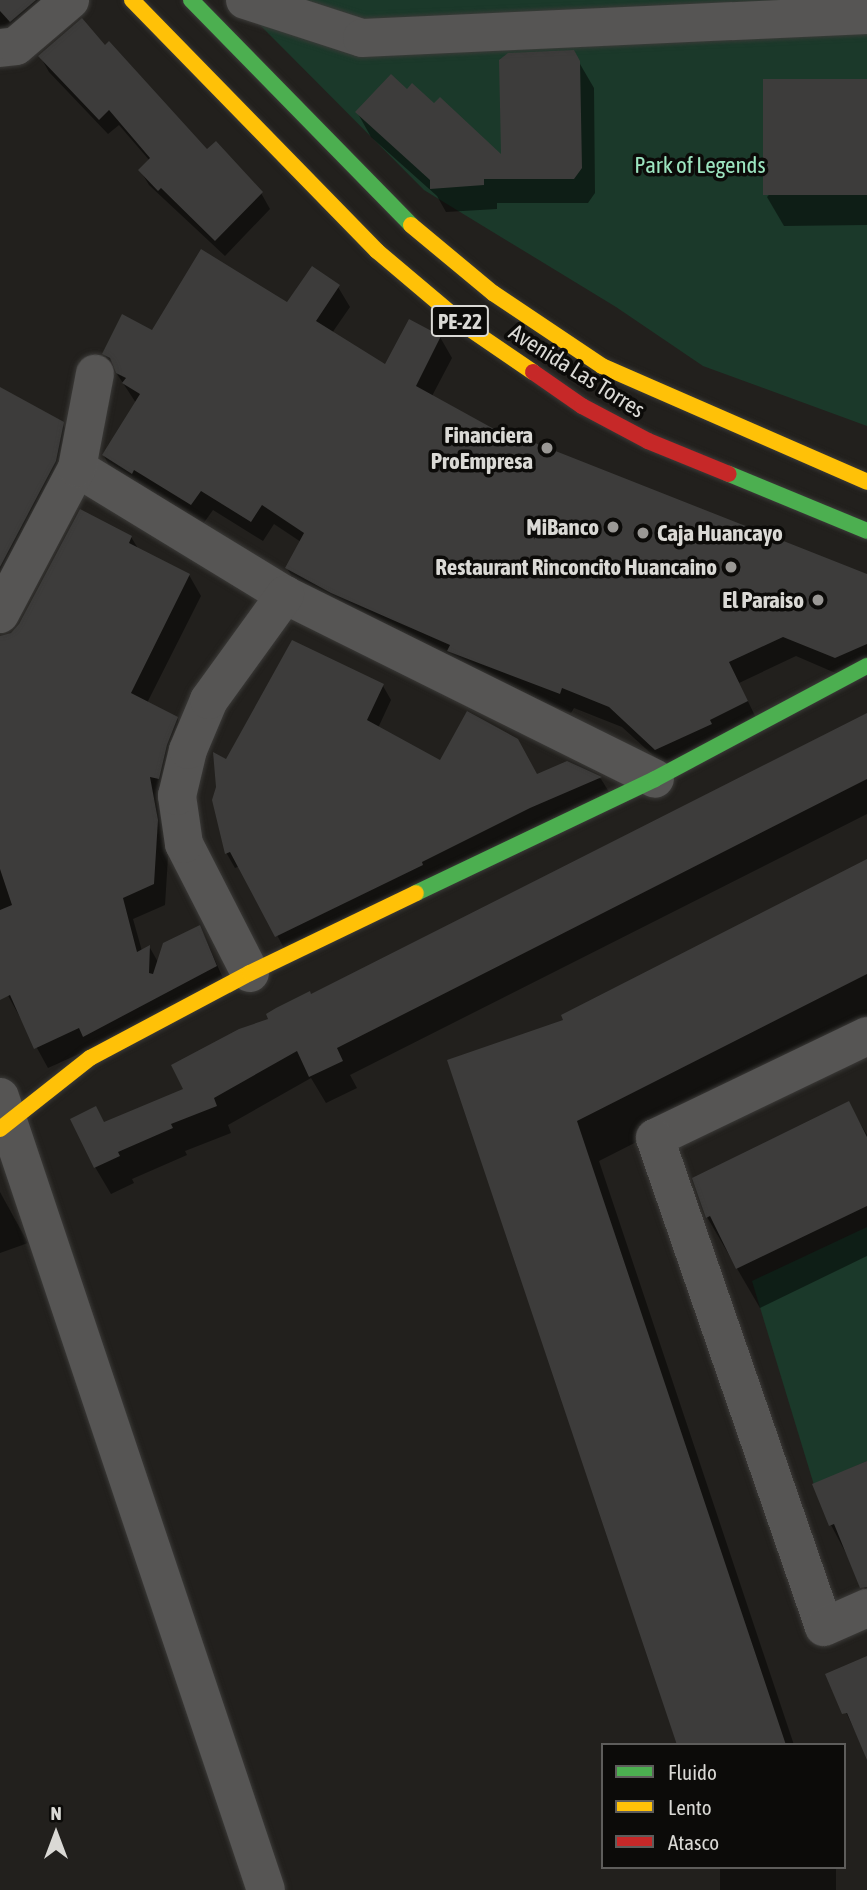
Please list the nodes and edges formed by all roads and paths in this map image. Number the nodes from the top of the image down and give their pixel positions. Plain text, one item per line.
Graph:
1 (70, 0) edge
2 (132, 0) edge
3 (191, 0) edge
4 (245, 0) edge
5 (867, 15) edge
6 (0, 48) edge
7 (95, 374) dead end
8 (76, 468) junction
9 (867, 482) edge
10 (867, 531) edge
11 (285, 595) junction
12 (0, 614) edge
13 (867, 666) edge
14 (655, 779) junction
15 (250, 974) junction
16 (867, 1036) edge
17 (3, 1116) edge
18 (867, 1608) edge
19 (266, 1890) edge

1 - 6 street
2 - 10 main road, Avenida Las Torres / PE-22
3 - 9 main road, Avenida Las Torres / PE-22
4 - 5 street
7 - 8 street
8 - 11 street
8 - 12 street
11 - 14 street
11 - 15 street
13 - 14 main road
14 - 15 main road
15 - 17 main road
16 - 18 street
17 - 19 street

